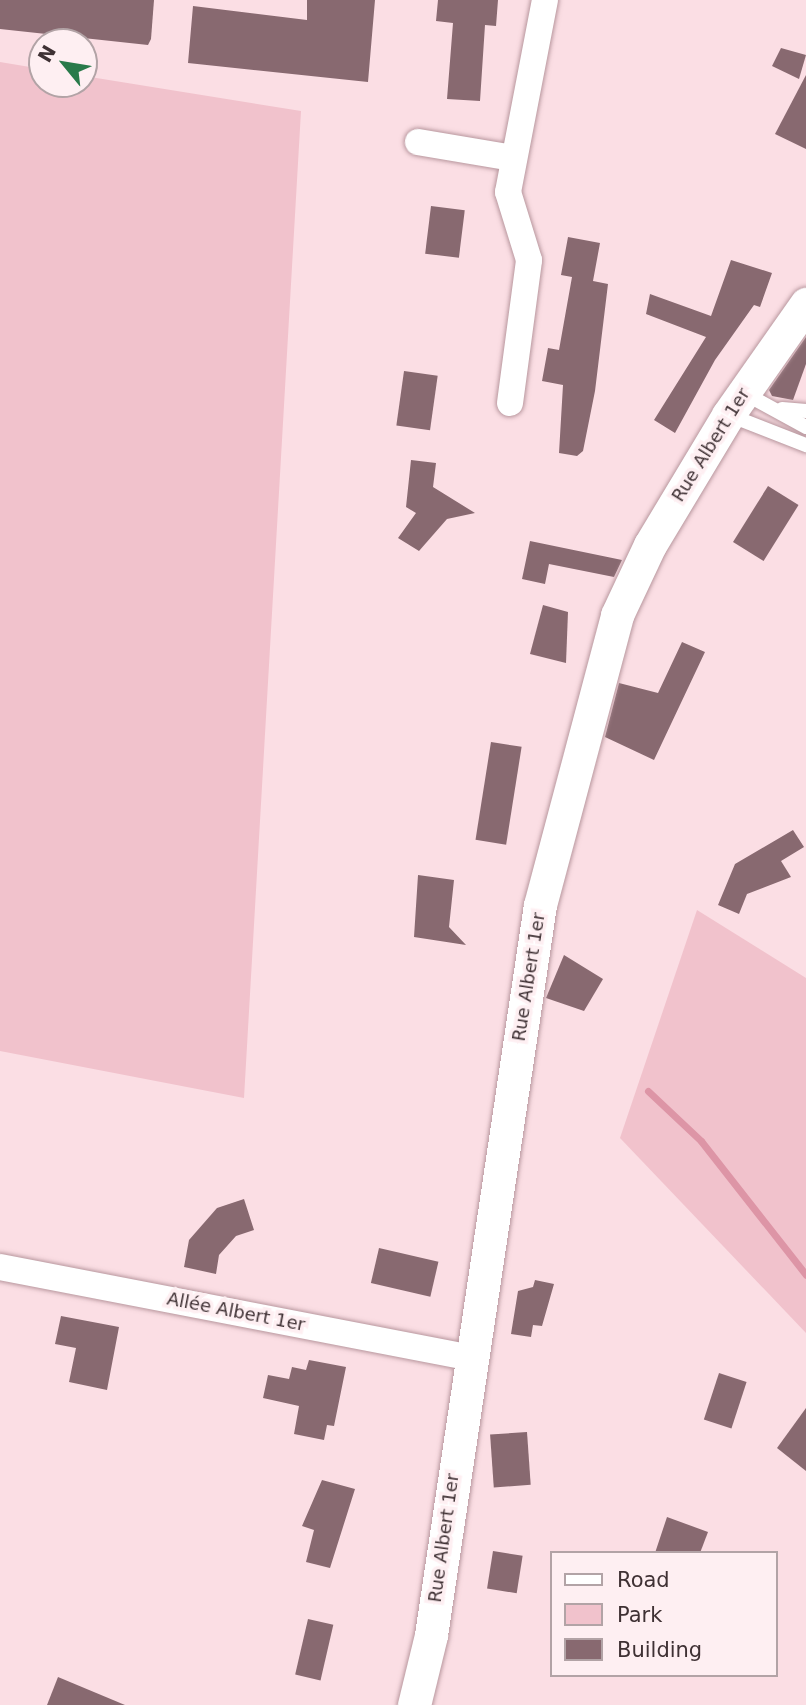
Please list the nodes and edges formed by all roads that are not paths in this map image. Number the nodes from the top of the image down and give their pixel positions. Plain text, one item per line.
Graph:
1 (545, 0) edge
2 (418, 142) dead end
3 (513, 158) junction
4 (806, 304) edge
5 (510, 403) dead end
6 (735, 404) junction
7 (782, 409) junction
8 (806, 411) edge
9 (806, 426) edge
10 (806, 446) edge
11 (0, 1267) edge
12 (472, 1358) junction
13 (414, 1705) edge

1 - 3 street
2 - 3 street
3 - 5 street
4 - 6 street, Rue Albert 1er
6 - 7 lane
6 - 10 lane
6 - 12 street, Rue Albert 1er
7 - 8 lane
7 - 9 lane
11 - 12 street, Allée Albert 1er
12 - 13 street, Rue Albert 1er

